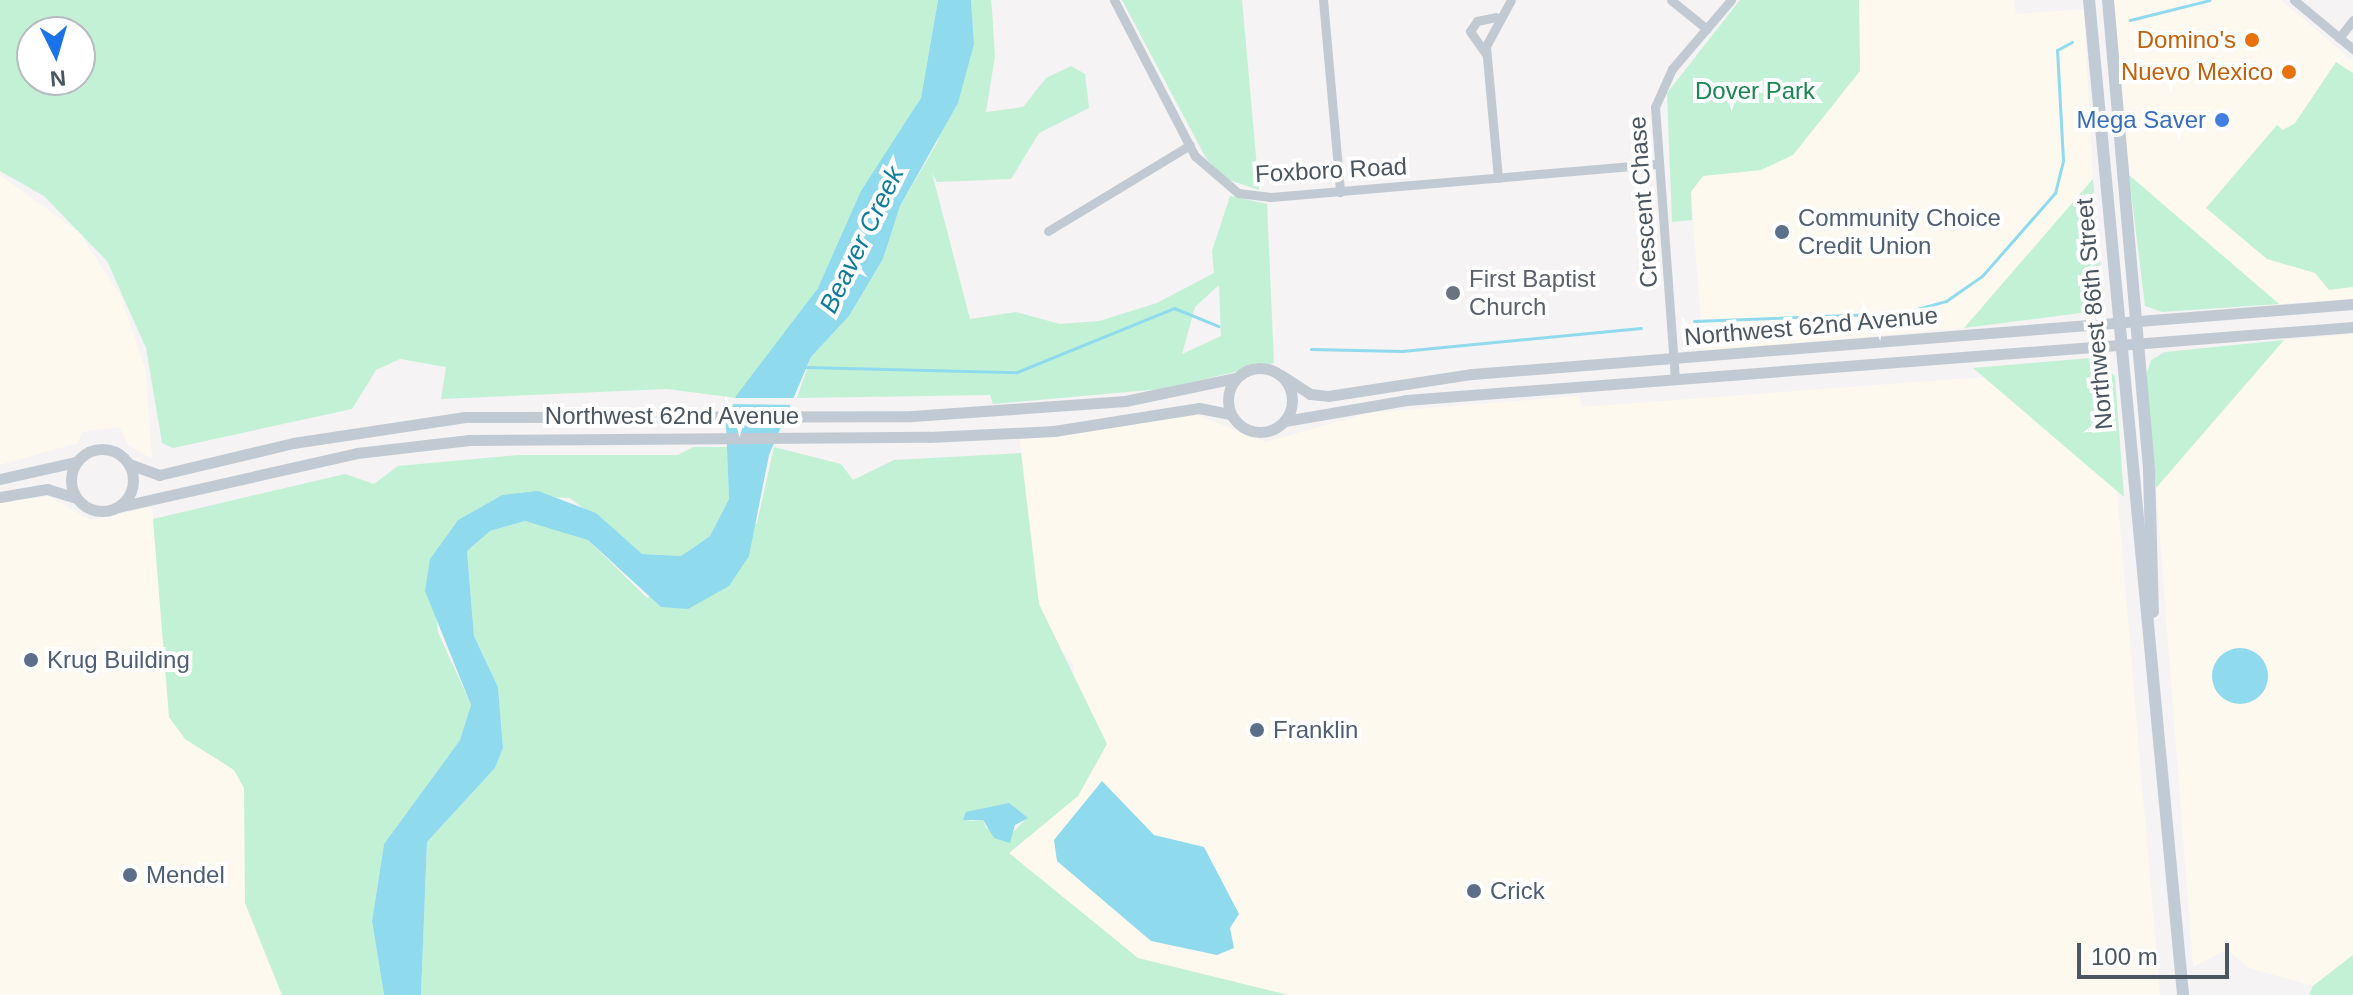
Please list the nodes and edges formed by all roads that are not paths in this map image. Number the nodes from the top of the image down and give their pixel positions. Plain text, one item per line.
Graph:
1 (1114, 0) edge
2 (1511, 0) edge
3 (1671, 0) edge
4 (1731, 0) edge
5 (2089, 0) edge
6 (2108, 0) edge
7 (2294, 0) edge
8 (1321, 1) edge
9 (1496, 17) junction
10 (2353, 20) edge
11 (1707, 29) junction
12 (2339, 38) junction
13 (2353, 49) edge
14 (1486, 54) junction
15 (1190, 145) junction
16 (1659, 164) junction
17 (1498, 178) junction
18 (1340, 192) junction
19 (1048, 231) dead end
20 (2353, 304) edge
21 (2136, 319) junction
22 (2116, 320) junction
23 (2353, 327) edge
24 (2139, 349) junction
25 (2119, 351) junction
26 (1674, 360) junction
27 (1281, 375) junction
28 (1235, 378) junction
29 (1675, 379) junction
30 (1230, 414) junction
31 (1285, 421) junction
32 (76, 462) junction
33 (129, 464) junction
34 (0, 479) edge
35 (0, 497) edge
36 (74, 497) junction
37 (118, 507) junction
38 (2151, 623) junction
39 (2183, 995) edge

1 - 15 street, Foxboro Road
2 - 9 street
3 - 11 street
4 - 11 street, Crescent Chase
5 - 22 main road, Northwest 86th Street
6 - 21 main road, Northwest 86th Street
7 - 12 street
8 - 18 street
9 - 14 street
9 - 14 street
10 - 12 street
11 - 16 street, Crescent Chase
12 - 13 street
14 - 17 street
15 - 18 street, Foxboro Road
15 - 19 street
16 - 17 street, Foxboro Road
16 - 26 street, Crescent Chase
17 - 18 street, Foxboro Road
20 - 21 street, Northwest 62nd Avenue
21 - 22 street, Northwest 62nd Avenue
21 - 24 main road, Northwest 86th Street
22 - 25 main road, Northwest 86th Street
22 - 26 street, Northwest 62nd Avenue
23 - 24 street, Northwest 62nd Avenue
24 - 25 street, Northwest 62nd Avenue
24 - 38 main road, Northwest 86th Street
25 - 29 street, Northwest 62nd Avenue
25 - 38 main road, Northwest 86th Street
26 - 27 street, Northwest 62nd Avenue
26 - 29 street, Crescent Chase
27 - 28 street
27 - 31 street
28 - 30 street
28 - 33 street, Northwest 62nd Avenue
29 - 31 street, Northwest 62nd Avenue
30 - 31 street
30 - 37 street, Northwest 62nd Avenue
32 - 33 street
32 - 34 street
32 - 36 street
33 - 37 street
35 - 36 street
36 - 37 street
38 - 39 main road, Northwest 86th Street

